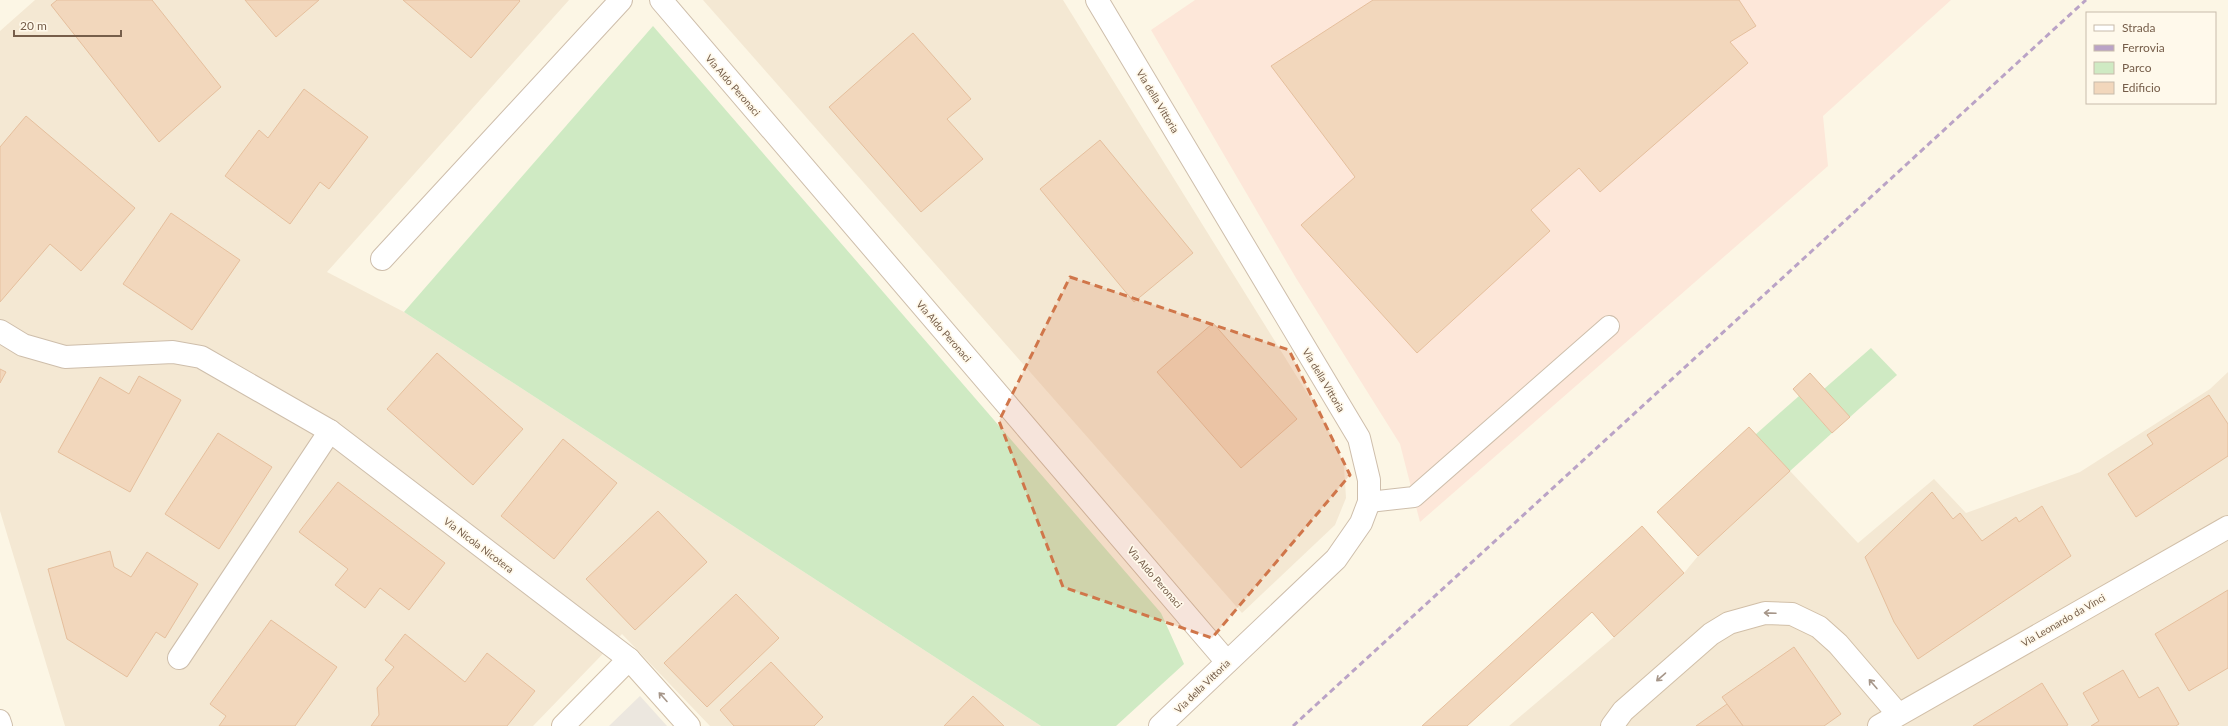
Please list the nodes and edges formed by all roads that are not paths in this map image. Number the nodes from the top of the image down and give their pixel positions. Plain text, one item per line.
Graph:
1 (621, 0) edge
2 (661, 0) edge
3 (1097, 0) edge
4 (382, 259) dead end
5 (1609, 326) dead end
6 (0, 331) edge
7 (330, 431) junction
8 (1370, 502) junction
9 (2228, 527) edge
10 (179, 658) dead end
11 (629, 659) junction
12 (1227, 662) junction
13 (0, 720) edge
14 (1902, 720) edge
15 (2, 726) edge
16 (563, 726) edge
17 (689, 726) edge
18 (1160, 726) edge
19 (1612, 726) edge
20 (1879, 726) edge

1 - 4 street
2 - 12 street, Via Aldo Peronaci
3 - 8 street, Via della Vittoria
5 - 8 lane
6 - 7 street, Via Nicola Nicotera
7 - 10 street
7 - 11 street, Via Nicola Nicotera
8 - 12 street, Via della Vittoria
9 - 14 street, Via Leonardo da Vinci
11 - 16 street
17 -> 11 street, Via Nicola Nicotera
12 - 18 street, Via della Vittoria
13 - 15 lane
14 -> 19 street
14 - 20 street, Via Leonardo da Vinci

